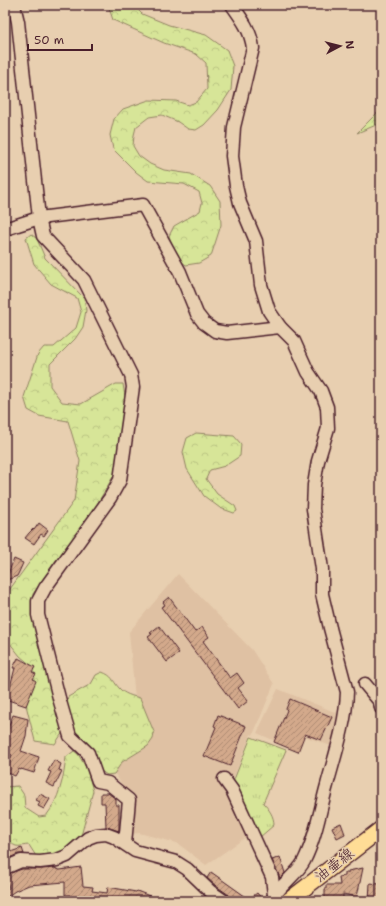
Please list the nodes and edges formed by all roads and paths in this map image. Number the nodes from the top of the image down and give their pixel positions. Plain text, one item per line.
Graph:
1 (14, 5) edge
2 (232, 5) edge
3 (40, 218) junction
4 (5, 229) edge
5 (280, 327) junction
6 (365, 684) dead end
7 (381, 708) edge
8 (224, 779) dead end
9 (381, 829) edge
10 (125, 844) junction
11 (5, 868) edge
12 (278, 899) edge
13 (224, 901) edge

1 - 3 street
2 - 5 street
3 - 4 street
3 - 5 street
3 - 10 street
5 - 12 street
6 - 7 street
8 - 12 street
9 - 12 main road, 油壷線
10 - 11 street
10 - 13 street

